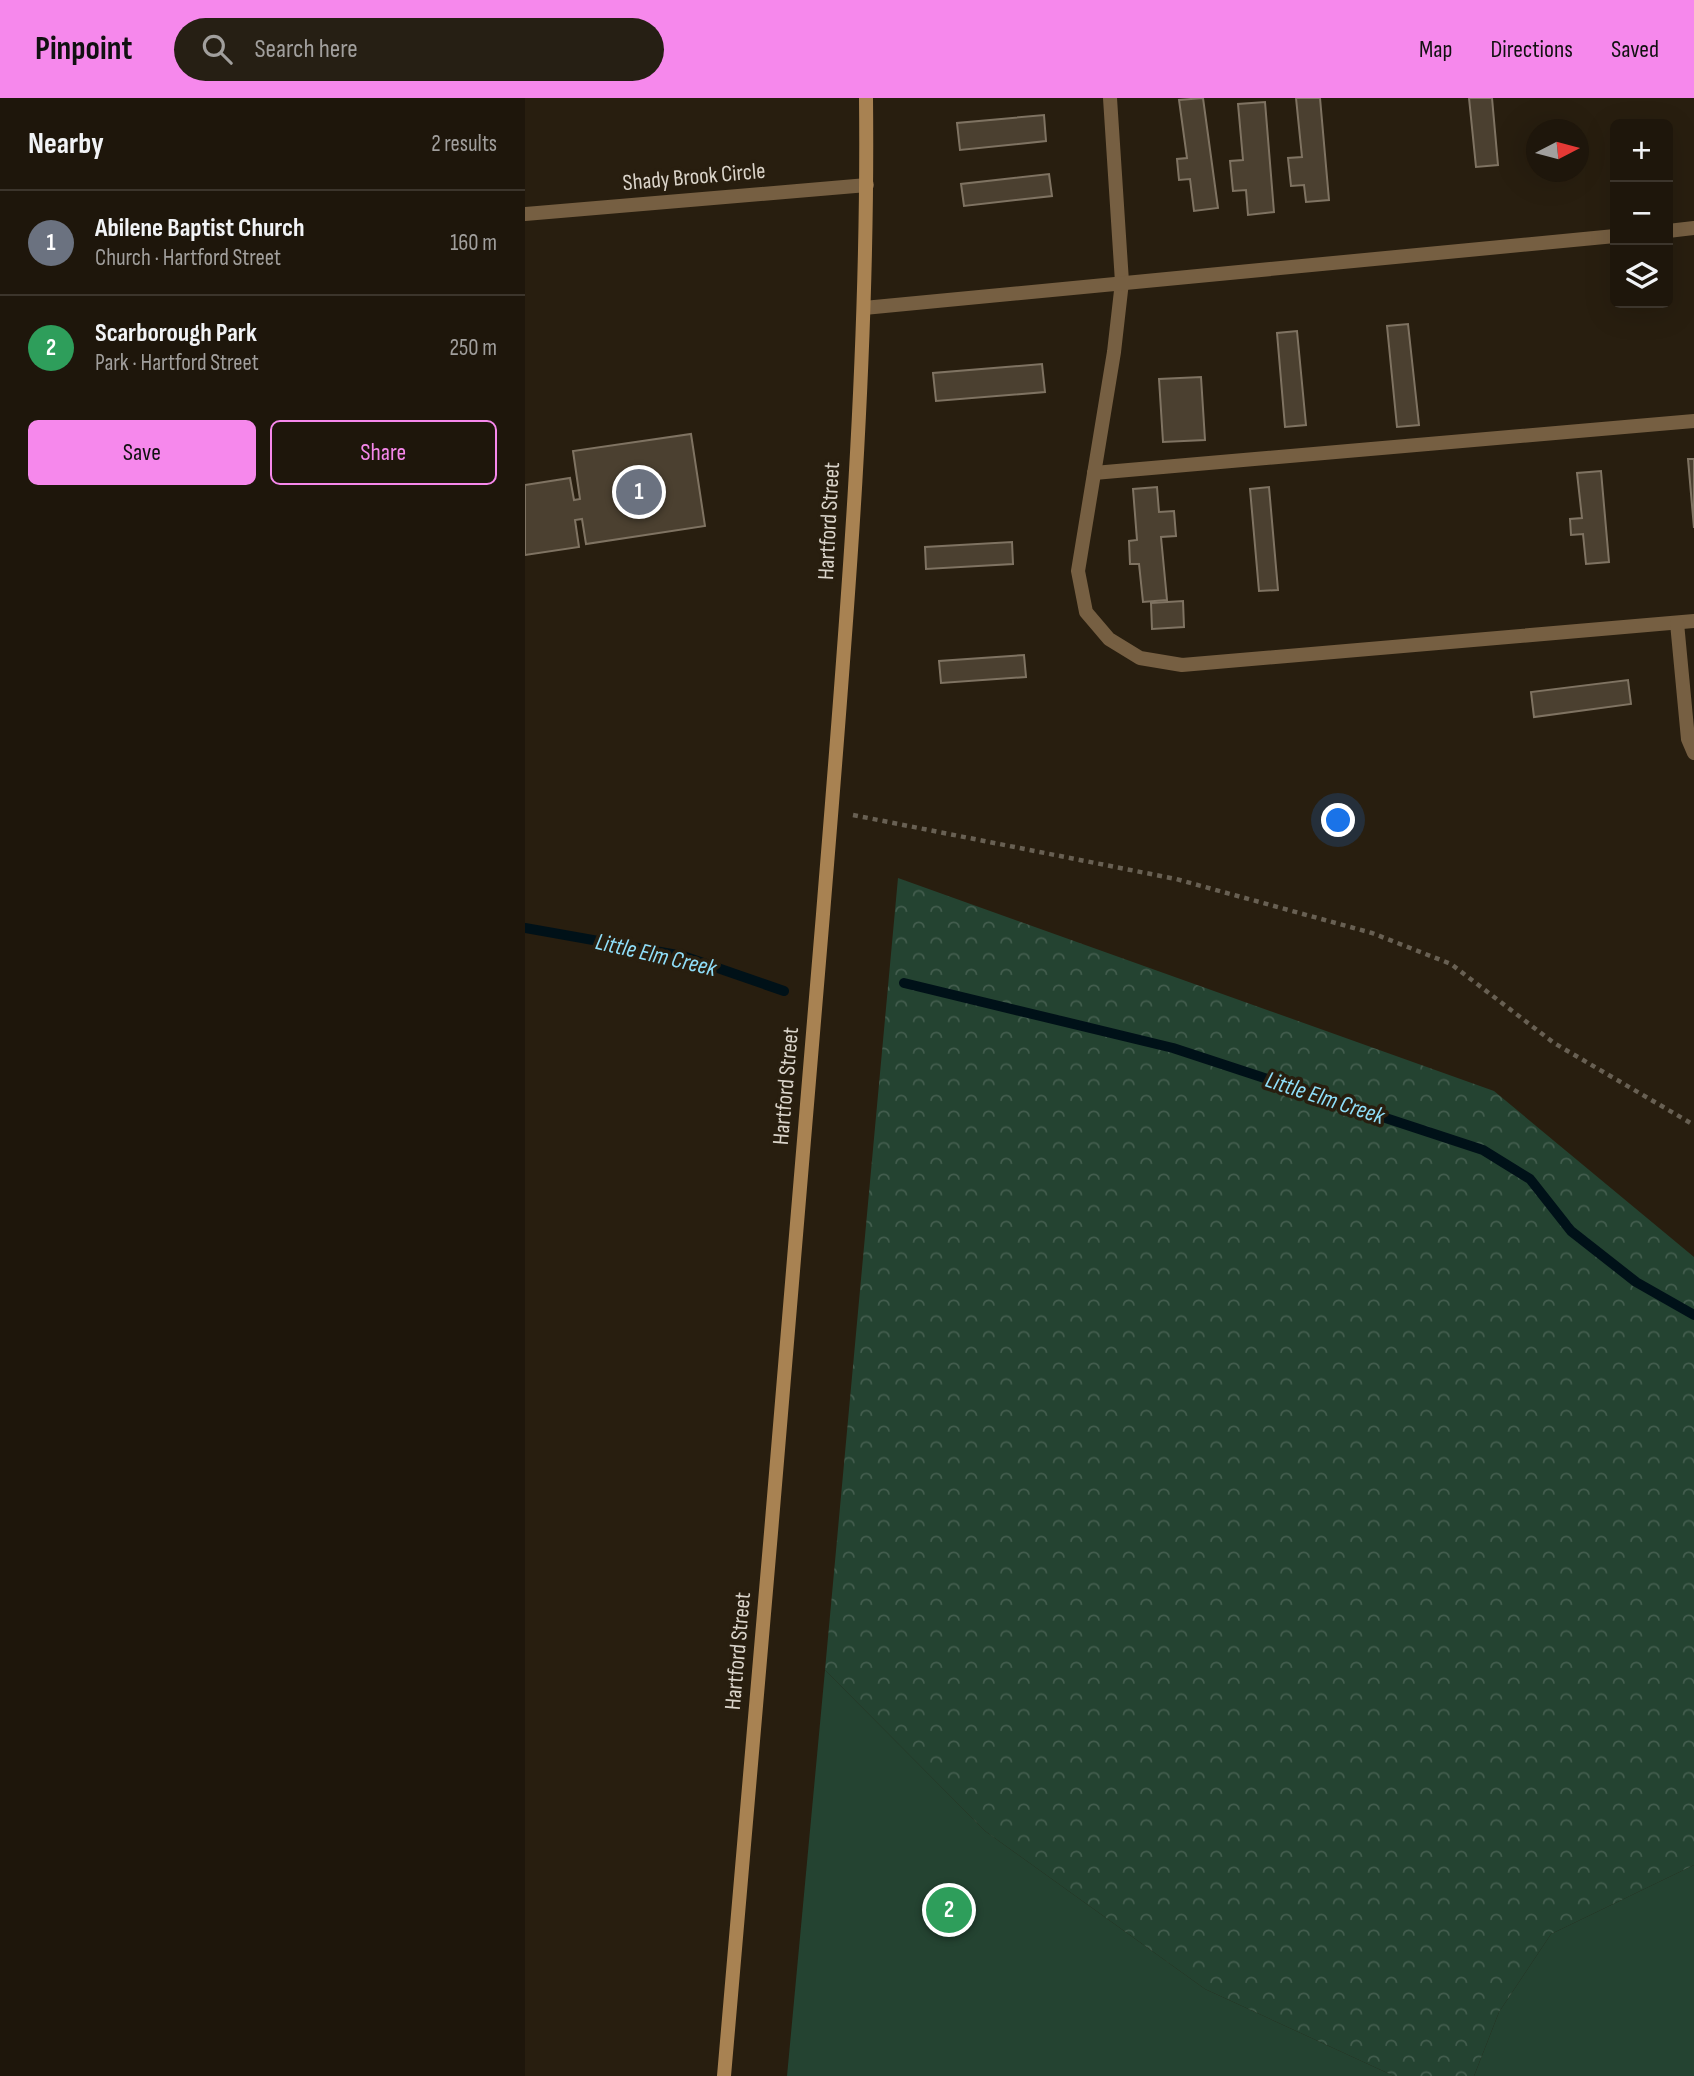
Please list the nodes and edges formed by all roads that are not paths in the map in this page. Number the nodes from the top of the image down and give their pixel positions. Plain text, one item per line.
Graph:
1 (866, 98) edge
2 (1110, 98) edge
3 (867, 185) junction
4 (525, 214) edge
5 (1694, 228) edge
6 (1673, 230) edge
7 (1610, 236) edge
8 (1122, 282) junction
9 (864, 308) junction
10 (1694, 421) edge
11 (1094, 473) junction
12 (1694, 621) edge
13 (1677, 623) junction
14 (1694, 753) edge
15 (724, 2076) edge

1 - 3 street, Hartford Street
2 - 8 street
3 - 4 street, Shady Brook Circle
3 - 9 street, Hartford Street
5 - 6 street
7 - 8 street
8 - 9 street
8 - 11 street
9 - 15 street, Hartford Street
10 - 11 street
11 - 13 street
12 - 13 street
13 - 14 street

